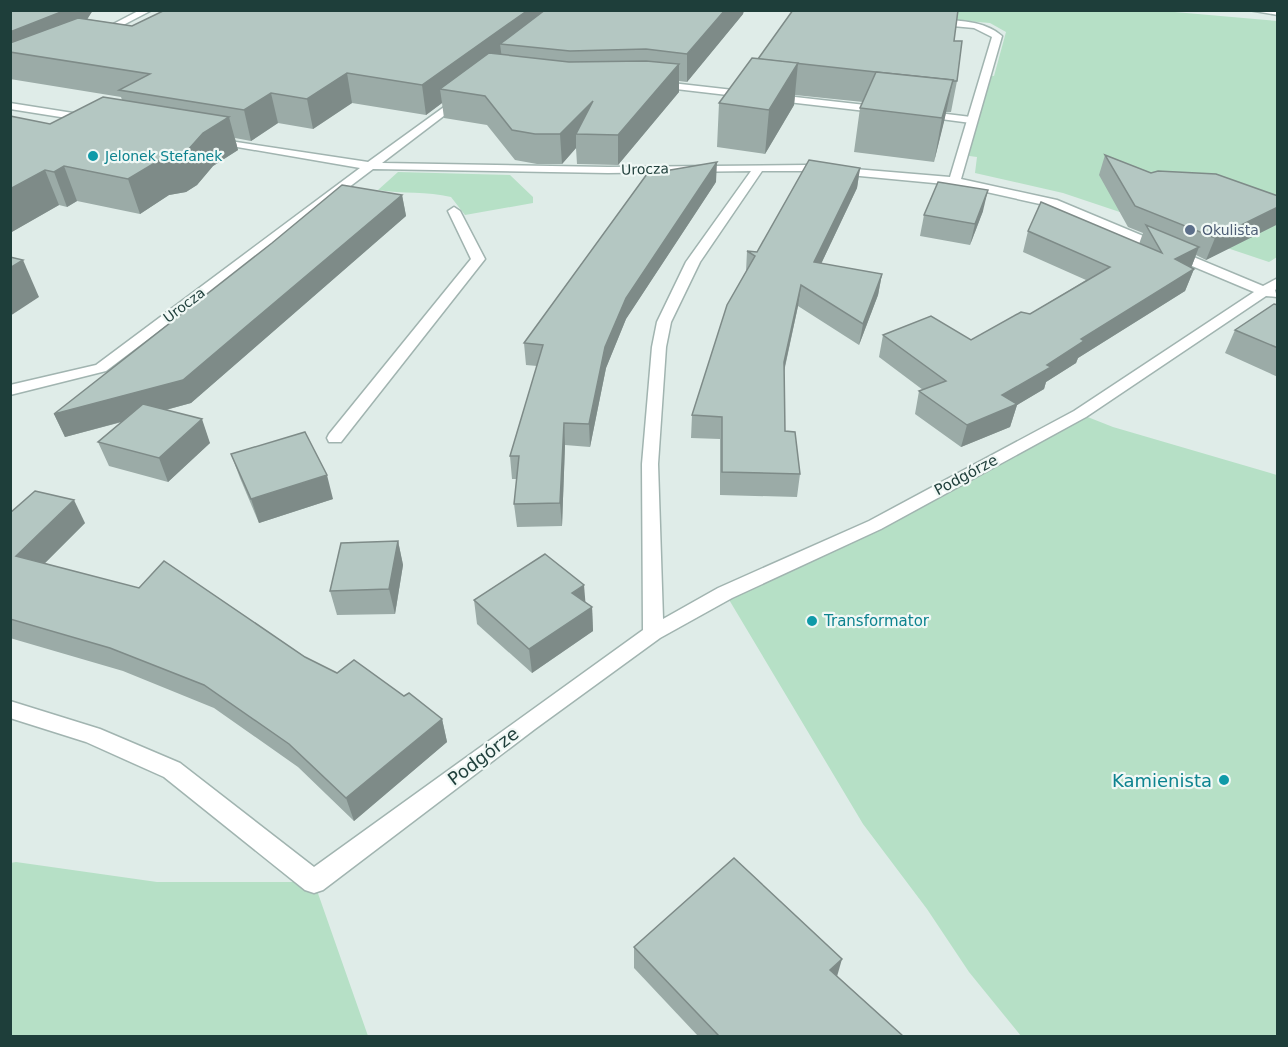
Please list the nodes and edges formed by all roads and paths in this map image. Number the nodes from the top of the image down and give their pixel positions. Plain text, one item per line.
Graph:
1 (148, 10) edge
2 (1253, 10) edge
3 (1278, 12) edge
4 (928, 21) edge
5 (92, 37) edge
6 (646, 82) edge
7 (472, 89) edge
8 (10, 106) edge
9 (893, 111) edge
10 (915, 114) edge
11 (971, 120) junction
12 (101, 121) edge
13 (206, 138) edge
14 (371, 166) junction
15 (759, 166) junction
16 (955, 181) junction
17 (454, 211) dead end
18 (1273, 290) edge
19 (10, 390) edge
20 (335, 438) dead end
21 (653, 633) junction
22 (10, 709) edge

1 - 5 street
2 - 3 street
4 - 11 street
6 - 9 street
7 - 14 street, Urocza
8 - 12 street
10 - 11 street
11 - 16 street
13 - 14 street
14 - 15 street, Urocza
14 - 19 street, Urocza
15 - 16 street, Urocza
15 - 21 street
16 - 18 street, Podgórze
17 - 20 street
18 - 21 street, Podgórze
21 - 22 street, Podgórze

